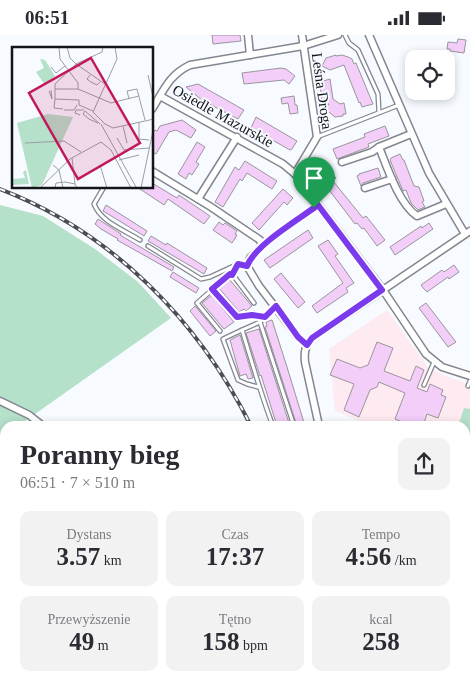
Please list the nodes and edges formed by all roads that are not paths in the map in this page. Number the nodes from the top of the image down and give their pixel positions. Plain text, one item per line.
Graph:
1 (248, 35) edge
2 (302, 35) edge
3 (338, 35) edge
4 (345, 35) edge
5 (369, 35) edge
6 (304, 46) junction
7 (250, 55) junction
8 (160, 96) junction
9 (399, 105) junction
10 (154, 106) edge
11 (380, 113) junction
12 (411, 134) junction
13 (236, 137) junction
14 (317, 137) junction
15 (379, 147) junction
16 (342, 162) dead end
17 (154, 172) edge
18 (295, 174) junction
19 (392, 179) junction
20 (365, 188) dead end
21 (103, 189) edge
22 (198, 199) junction
23 (446, 204) junction
24 (318, 205) junction
25 (468, 233) edge
26 (140, 240) dead end
27 (148, 246) dead end
28 (262, 247) junction
29 (238, 264) junction
30 (247, 266) junction
31 (232, 275) junction
32 (212, 289) junction
33 (382, 290) junction
34 (254, 303) dead end
35 (276, 306) junction
36 (265, 317) junction
37 (260, 321) junction
38 (242, 330) junction
39 (220, 331) dead end
40 (307, 345) junction
41 (434, 362) junction
42 (470, 376) edge
43 (470, 381) edge
44 (424, 385) dead end
45 (259, 387) junction
46 (468, 387) dead end
47 (0, 401) edge
48 (37, 421) edge
49 (271, 421) edge
50 (292, 421) edge
51 (318, 421) edge

1 - 7 street
2 - 6 street, Leśna Droga
3 - 6 street, Osiedle Mazurskie
4 - 11 lane
5 - 9 street
6 - 7 street, Osiedle Mazurskie
6 - 14 street, Leśna Droga
7 - 8 street, Osiedle Mazurskie
8 - 10 street, Osiedle Mazurskie
8 - 13 street, Osiedle Mazurskie
9 - 11 lane
9 - 12 street
11 - 14 lane
12 - 15 street
12 - 23 street
13 - 18 street, Osiedle Mazurskie
13 - 22 street
14 - 18 street, Leśna Droga
15 - 16 street
15 - 19 street
17 - 22 street
18 - 24 street, Osiedle Mazurskie
19 - 20 street
19 - 23 street
21 - 26 lane
22 - 28 street
23 - 25 street
24 - 28 lane
24 - 33 street, Osiedle Mazurskie
25 - 33 street
27 - 29 lane
28 - 30 street
29 - 30 lane
29 - 31 lane
30 - 35 street
31 - 32 lane
31 - 34 lane
32 - 36 lane
32 - 39 lane
33 - 40 street
33 - 41 street, Osiedle Mazurskie
35 - 36 lane
35 - 40 street
36 - 37 lane
37 - 38 lane
37 - 50 lane
38 - 45 lane
38 - 45 lane
40 - 51 street
41 - 42 street, Osiedle Mazurskie
41 - 44 lane
43 - 46 lane
45 - 49 lane
47 - 48 street

